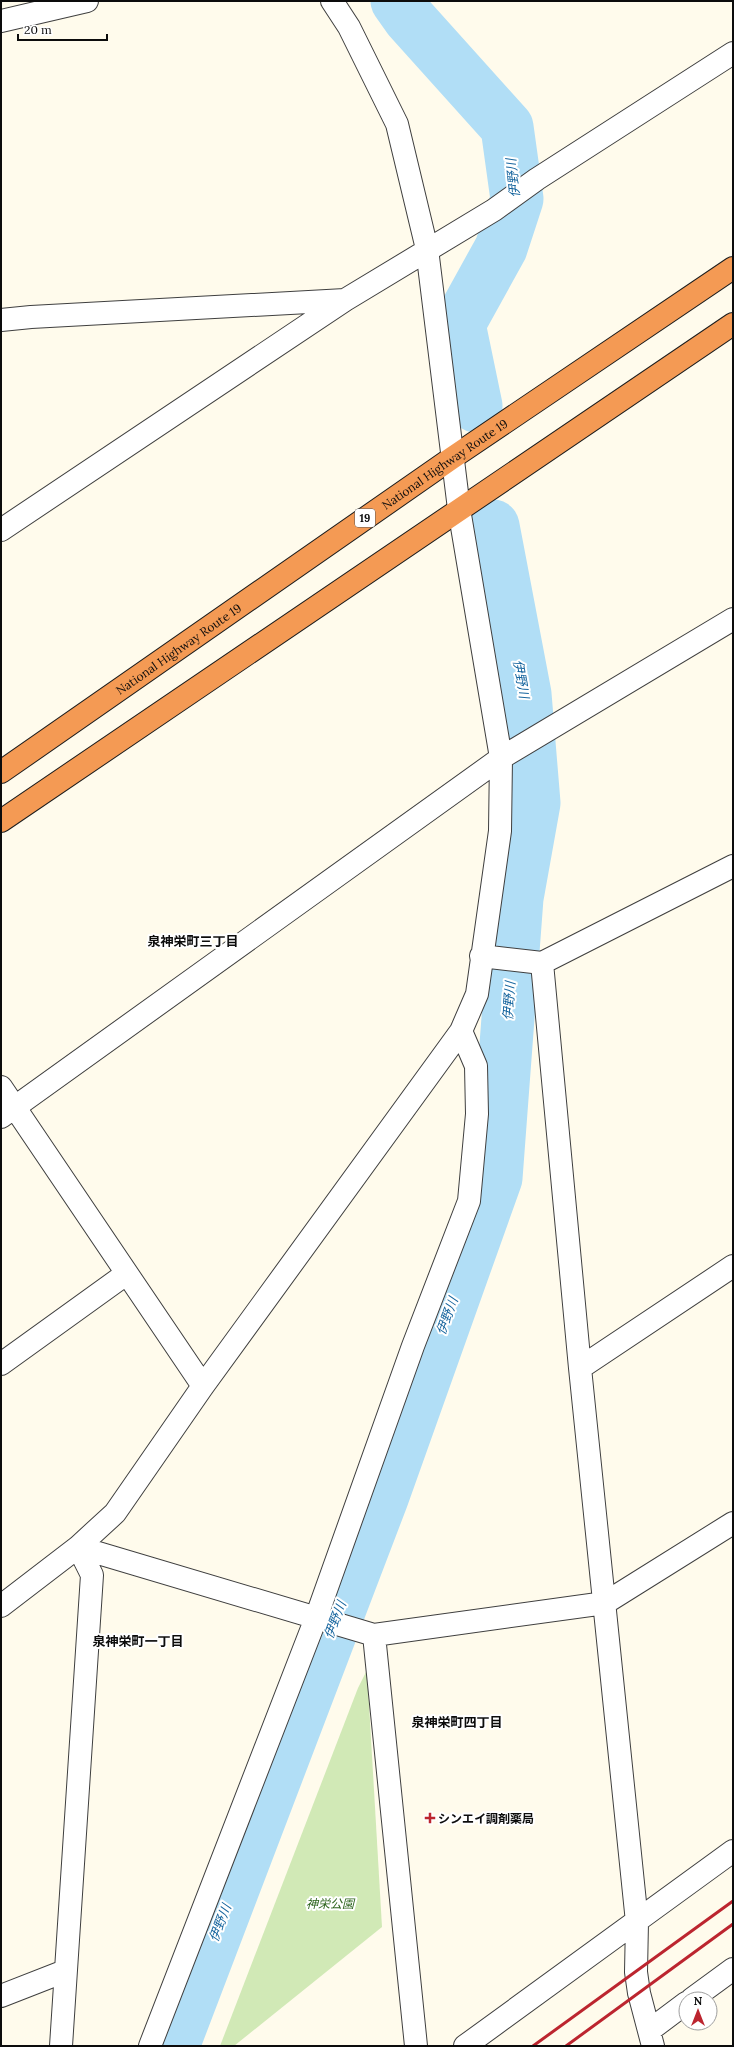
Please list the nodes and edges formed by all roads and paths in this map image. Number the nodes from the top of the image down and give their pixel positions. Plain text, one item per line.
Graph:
1 (87, 1) edge
2 (332, 1) edge
3 (1, 21) edge
4 (733, 53) edge
5 (427, 249) junction
6 (733, 268) edge
7 (345, 300) junction
8 (1, 320) edge
9 (733, 324) edge
10 (452, 458) junction
11 (459, 509) junction
12 (1, 530) edge
13 (733, 619) edge
14 (501, 758) junction
15 (1, 772) edge
16 (1, 821) edge
17 (733, 866) edge
18 (481, 956) junction
19 (542, 963) junction
20 (462, 1031) junction
21 (1, 1087) edge
22 (8, 1112) edge
23 (733, 1266) edge
24 (126, 1274) junction
25 (1, 1364) edge
26 (580, 1368) junction
27 (203, 1386) junction
28 (733, 1523) edge
29 (78, 1546) junction
30 (605, 1603) junction
31 (1, 1606) edge
32 (316, 1618) junction
33 (374, 1635) junction
34 (733, 1851) edge
35 (637, 1922) junction
36 (733, 1969) edge
37 (65, 1971) junction
38 (703, 1991) edge
39 (1, 1996) edge
40 (678, 2011) edge
41 (651, 2038) edge
42 (60, 2046) edge
43 (150, 2046) edge
44 (416, 2046) edge
45 (465, 2046) edge

1 - 3 street
2 - 5 street
4 - 5 street
5 - 7 street
5 - 10 street
6 - 10 highway, National Highway Route 19 / 19
7 - 8 street
7 - 12 street
9 - 11 highway
10 - 11 street
10 - 15 highway, National Highway Route 19 / 19
11 - 14 street
11 - 16 highway
13 - 14 street
14 - 18 street
14 - 22 street
17 - 19 street
18 - 19 street
18 - 20 street
19 - 26 street
20 - 27 street
20 - 32 street
21 - 22 street
22 - 24 street
23 - 26 street
24 - 25 street
24 - 27 street
26 - 30 street
27 - 29 street
28 - 30 street
29 - 31 street
29 - 32 street
29 - 37 street
30 - 33 street
30 - 35 street
32 - 33 street
32 - 43 street
33 - 44 street
34 - 35 street
35 - 41 street
35 - 45 street
36 - 38 street
37 - 39 street
37 - 42 street
40 - 41 street

